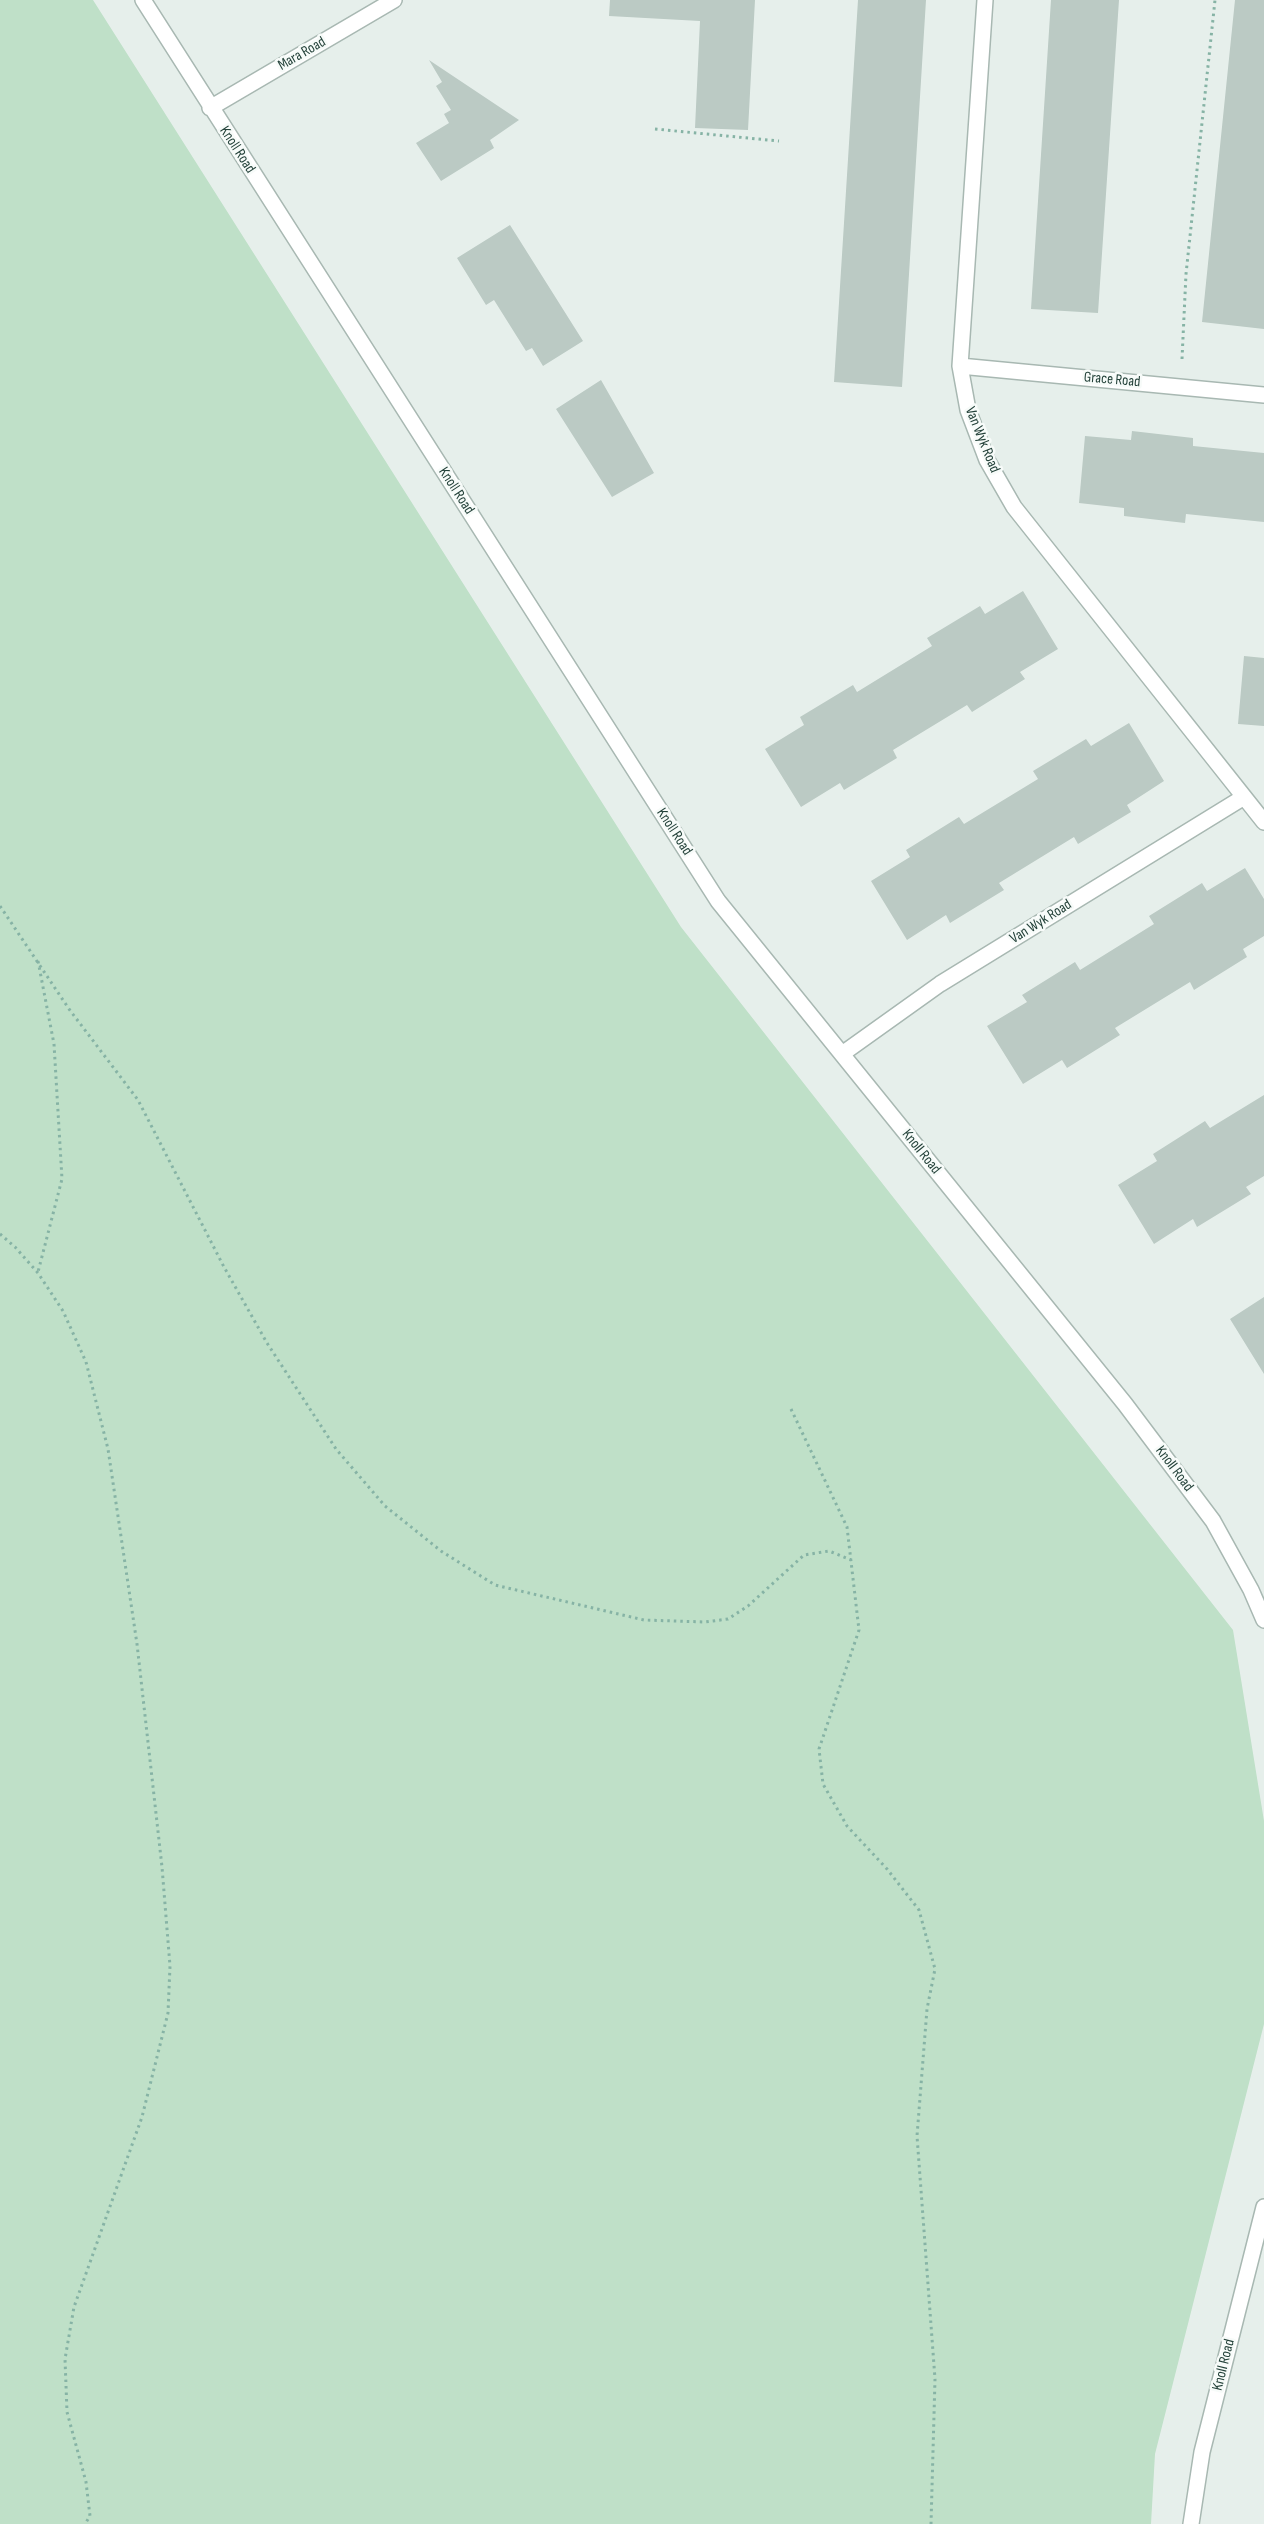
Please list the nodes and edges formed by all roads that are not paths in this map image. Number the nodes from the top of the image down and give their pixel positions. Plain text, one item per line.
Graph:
1 (143, 0) edge
2 (394, 0) edge
3 (985, 0) edge
4 (210, 108) junction
5 (960, 366) junction
6 (1264, 395) edge
7 (1244, 797) junction
8 (1264, 822) edge
9 (842, 1054) junction
10 (1264, 1620) edge
11 (1264, 2207) edge
12 (1191, 2524) edge

1 - 4 street, Knoll Road
2 - 4 street, Mara Road
3 - 5 street, Van Wyk Road
4 - 9 street, Knoll Road
5 - 6 street, Grace Road
5 - 7 street, Van Wyk Road
7 - 8 street, Van Wyk Road
7 - 9 street, Van Wyk Road
9 - 10 street, Knoll Road
11 - 12 street, Knoll Road

